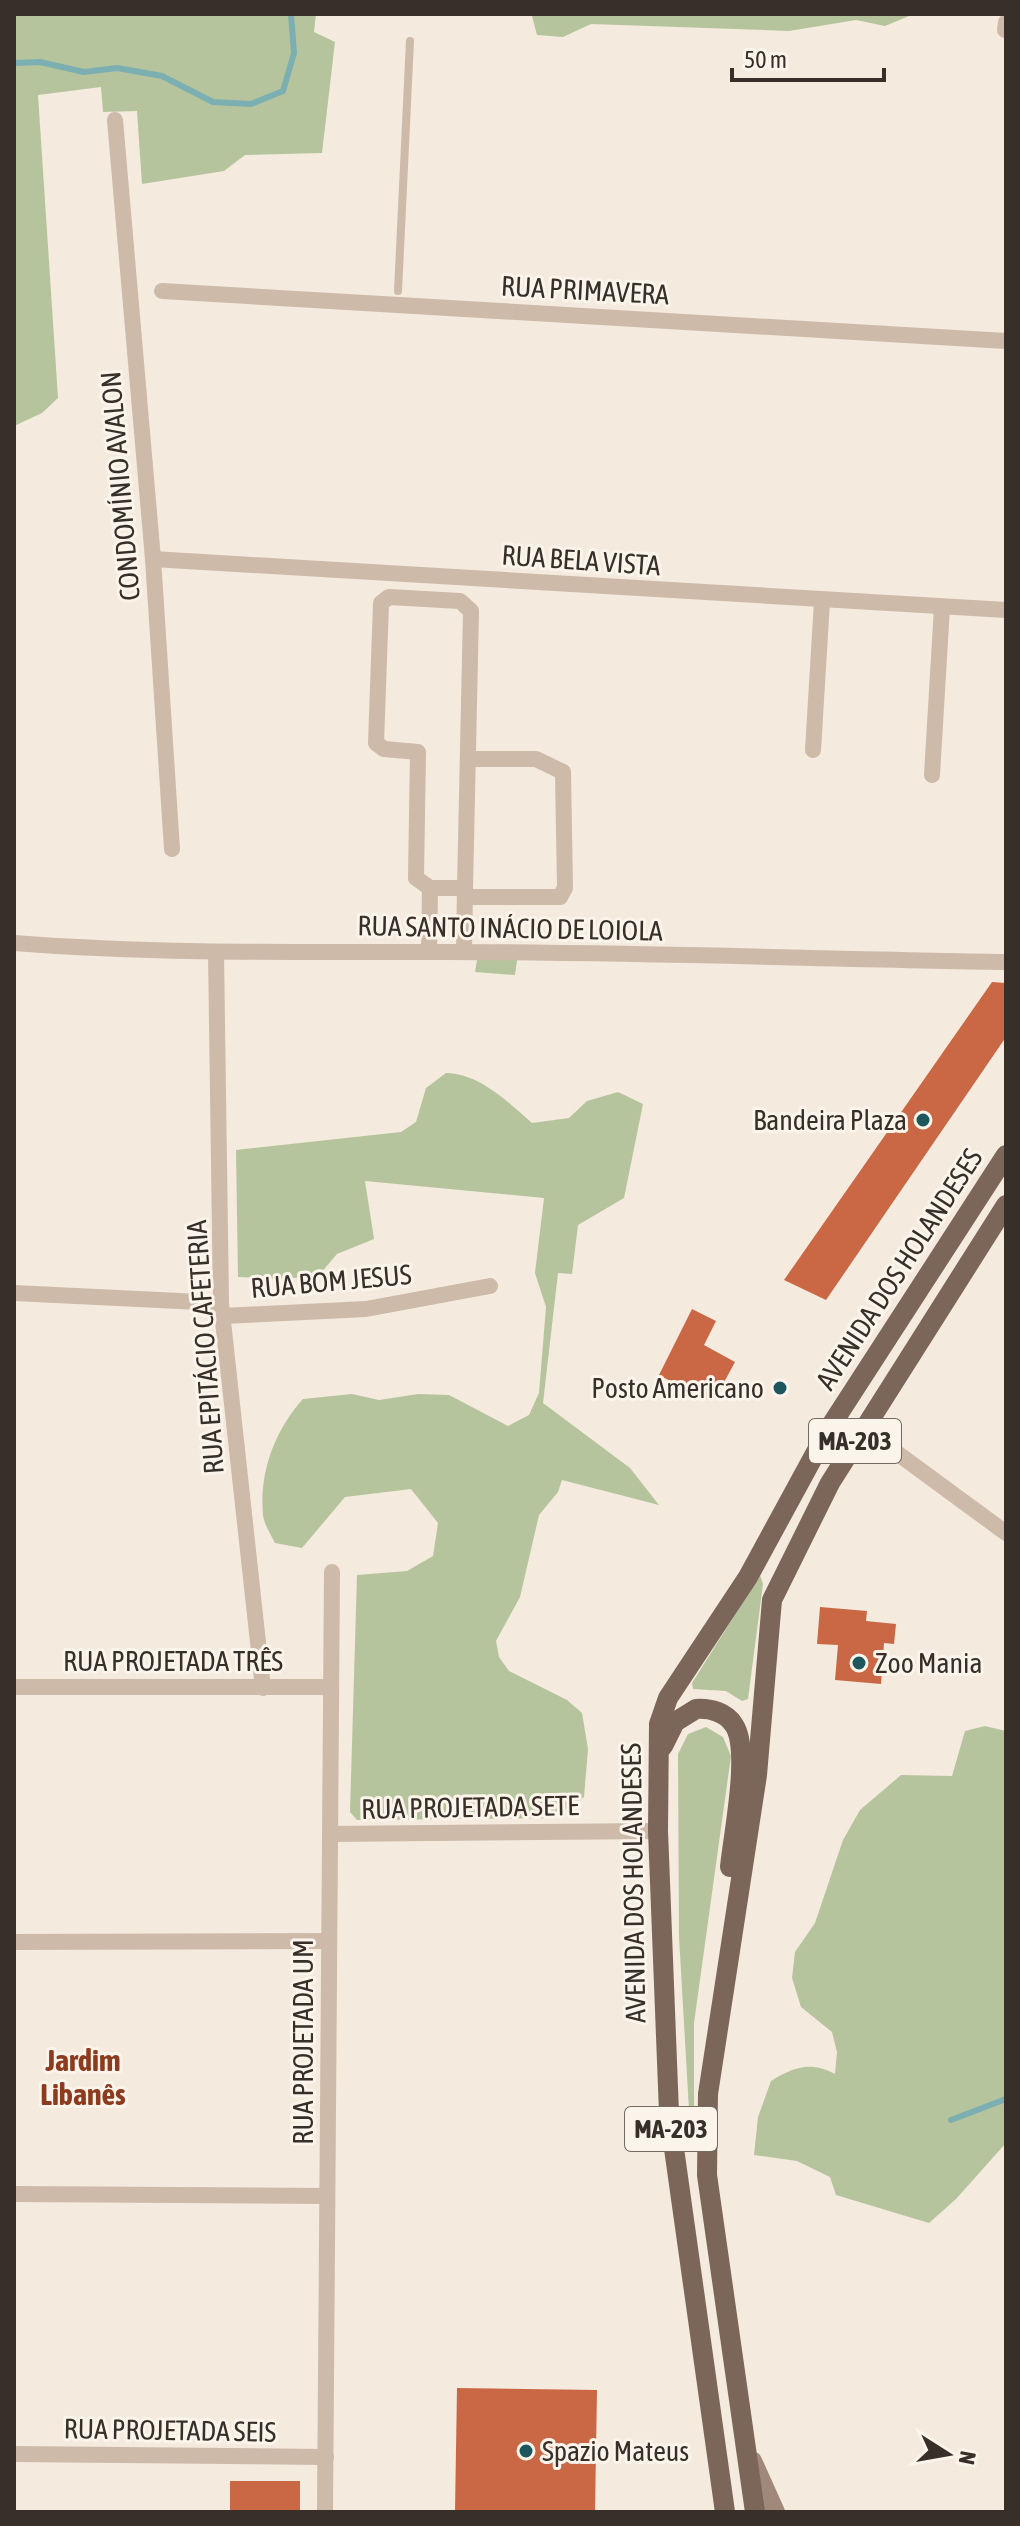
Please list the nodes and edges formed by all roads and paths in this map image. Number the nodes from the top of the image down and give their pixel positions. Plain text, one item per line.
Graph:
1 (410, 41) dead end
2 (115, 120) dead end
3 (162, 291) dead end
4 (398, 298) junction
5 (1006, 341) edge
6 (153, 559) junction
7 (822, 601) junction
8 (942, 607) junction
9 (1006, 610) edge
10 (813, 750) dead end
11 (468, 759) junction
12 (932, 775) dead end
13 (172, 849) dead end
14 (430, 888) junction
15 (465, 893) junction
16 (14, 943) edge
17 (429, 952) junction
18 (464, 952) junction
19 (216, 953) junction
20 (1006, 962) edge
21 (1006, 1155) edge
22 (1006, 1205) edge
23 (490, 1286) dead end
24 (14, 1293) edge
25 (222, 1310) junction
26 (863, 1428) junction
27 (1006, 1533) edge
28 (332, 1572) dead end
29 (14, 1687) edge
30 (331, 1687) junction
31 (263, 1688) junction
32 (657, 1783) junction
33 (658, 1831) junction
34 (330, 1834) junction
35 (329, 1941) junction
36 (14, 1942) edge
37 (708, 2094) junction
38 (14, 2194) edge
39 (327, 2196) junction
40 (744, 2437) junction
41 (14, 2454) edge
42 (326, 2457) junction
43 (719, 2473) junction
44 (325, 2512) edge
45 (717, 2512) edge
46 (725, 2512) edge
47 (755, 2512) edge
48 (775, 2512) edge

1 - 4 lane
2 - 6 street, CONDOMÍNIO AVALON
3 - 4 street, RUA PRIMAVERA
4 - 5 street, RUA PRIMAVERA
6 - 7 street, RUA BELA VISTA
6 - 13 street, CONDOMÍNIO AVALON
7 - 8 street, RUA BELA VISTA
7 - 10 street
8 - 9 street, RUA BELA VISTA
8 - 12 street
11 - 14 street
11 - 15 street
11 - 15 street
14 - 15 street
14 - 17 street
15 - 18 street
16 - 19 street, RUA SANTO INÁCIO DE LOIOLA
17 - 18 street, RUA SANTO INÁCIO DE LOIOLA
17 - 19 street, RUA SANTO INÁCIO DE LOIOLA
18 - 20 street, RUA SANTO INÁCIO DE LOIOLA
19 - 25 street, RUA EPITÁCIO CAFETERIA
21 - 32 main road, AVENIDA DOS HOLANDESES / MA-203
22 - 26 main road, AVENIDA DOS HOLANDESES / MA-203
23 - 25 street, RUA BOM JESUS
24 - 25 street, RUA BOM JESUS
25 - 31 street, RUA EPITÁCIO CAFETERIA
26 - 27 street
26 - 37 main road, AVENIDA DOS HOLANDESES / MA-203
28 - 30 street, RUA PROJETADA UM
29 - 31 street, RUA PROJETADA TRÊS
30 - 31 street, RUA PROJETADA TRÊS
30 - 34 street, RUA PROJETADA UM
32 - 33 main road, AVENIDA DOS HOLANDESES / MA-203
32 - 37 main road
33 - 34 street, RUA PROJETADA SETE
33 - 43 main road, AVENIDA DOS HOLANDESES / MA-203
34 - 35 street, RUA PROJETADA UM
35 - 36 street
35 - 39 street, RUA PROJETADA UM
37 - 40 main road, AVENIDA DOS HOLANDESES / MA-203
38 - 39 street
39 - 42 street, RUA PROJETADA UM
40 - 47 main road, AVENIDA DOS HOLANDESES / MA-203
40 - 48 main road
41 - 42 street, RUA PROJETADA SEIS
42 - 44 street, RUA PROJETADA UM
43 - 45 main road
43 - 46 main road, AVENIDA DOS HOLANDESES / MA-203

